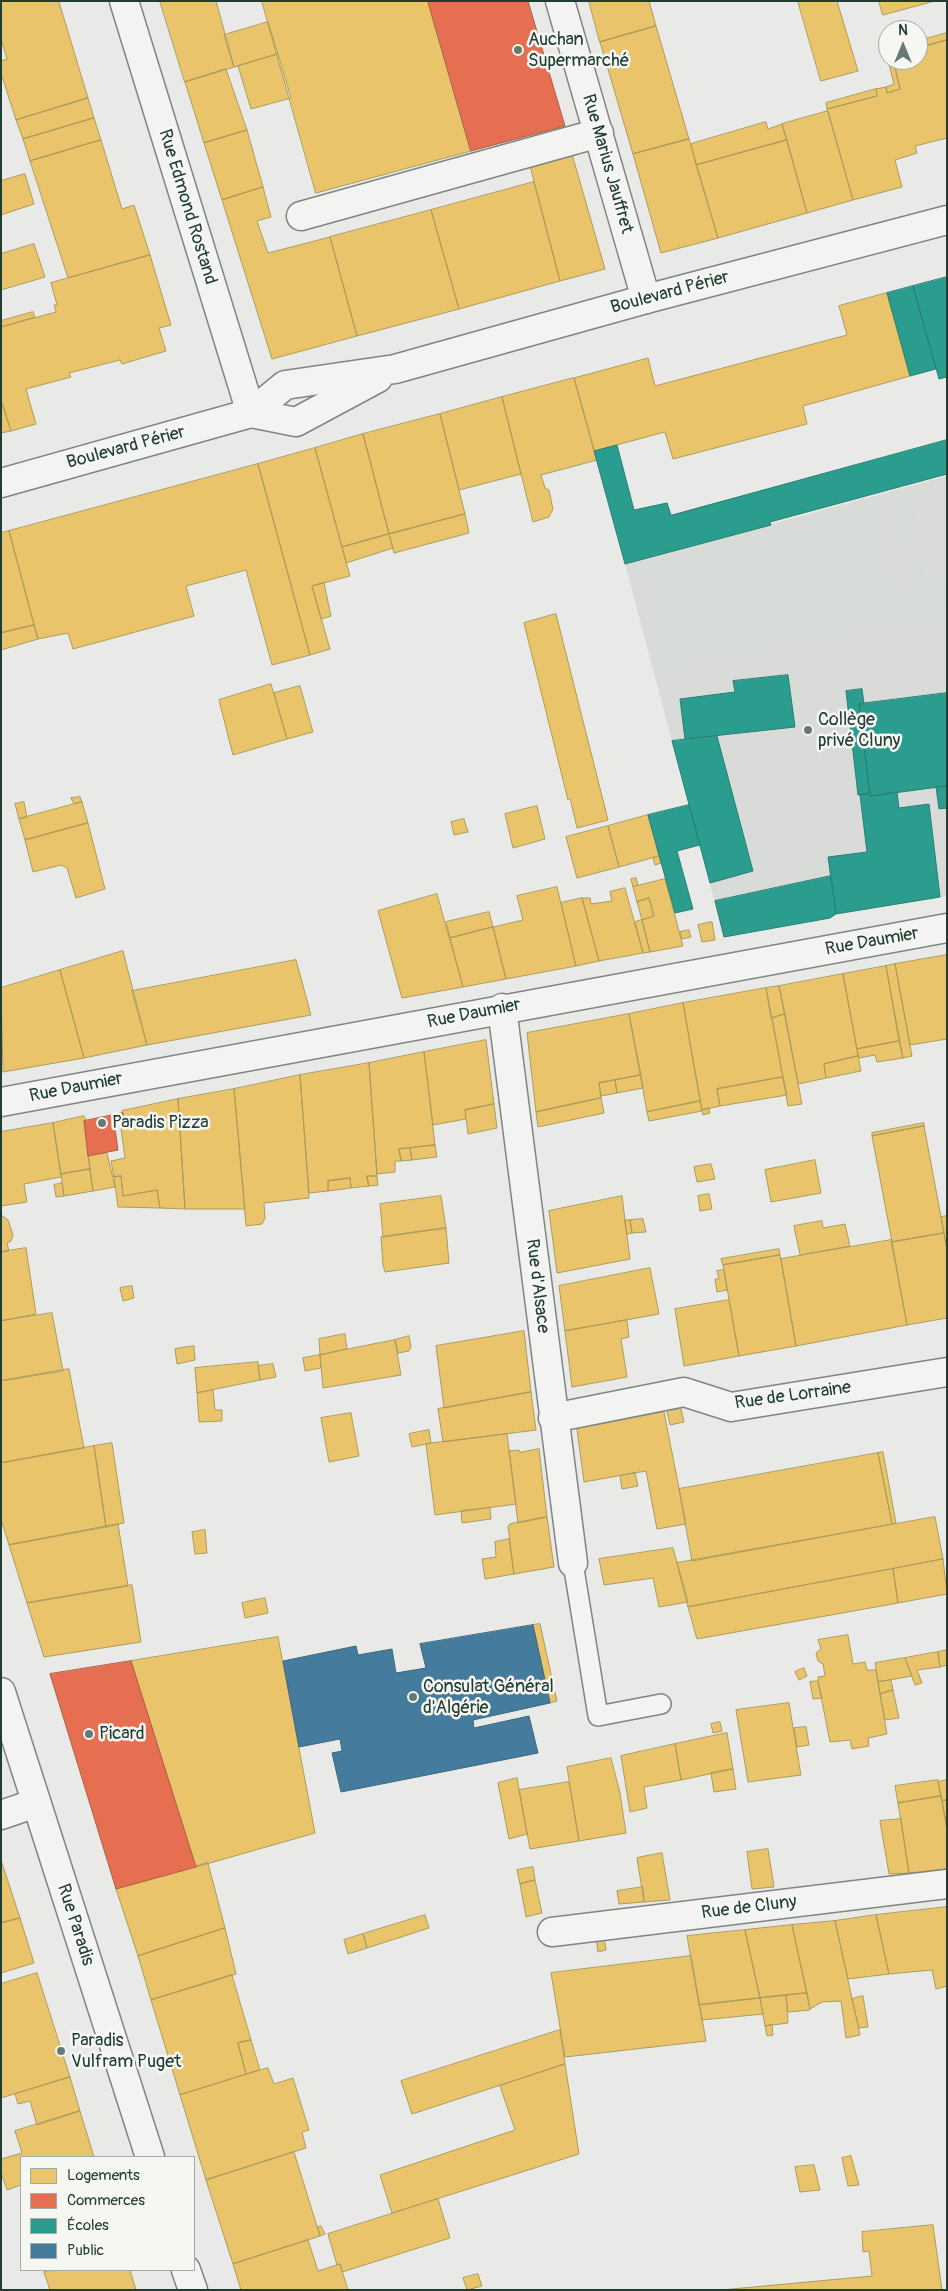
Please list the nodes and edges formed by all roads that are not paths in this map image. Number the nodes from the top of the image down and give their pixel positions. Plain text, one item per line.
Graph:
1 (124, 1) edge
2 (560, 1) edge
3 (598, 133) junction
4 (301, 216) dead end
5 (947, 220) edge
6 (646, 299) junction
7 (395, 369) junction
8 (251, 413) junction
9 (1, 483) edge
10 (947, 928) edge
11 (502, 1008) junction
12 (1, 1102) edge
13 (947, 1372) edge
14 (553, 1418) junction
15 (573, 1563) joint
16 (1, 1692) edge
17 (661, 1704) dead end
18 (36, 1803) junction
19 (1, 1815) edge
20 (947, 1884) edge
21 (552, 1932) dead end
22 (150, 2156) edge
23 (186, 2271) edge
24 (193, 2290) edge

1 - 8 street, Rue Edmond Rostand
2 - 3 street, Rue Marius Jauffret
3 - 4 street
3 - 6 street, Rue Marius Jauffret
5 - 6 street, Boulevard Périer
6 - 7 street, Boulevard Périer
7 - 8 street, Boulevard Périer
7 - 8 street, Boulevard Périer
8 - 9 street, Boulevard Périer
10 - 11 street, Rue Daumier
11 - 12 street, Rue Daumier
11 - 14 street, Rue d'Alsace
13 - 14 street, Rue de Lorraine
14 - 15 street, Rue d'Alsace
15 - 17 lane
16 - 18 street, Rue Paradis
18 - 19 street
18 - 22 street, Rue Paradis
20 - 21 street, Rue de Cluny
23 - 24 street

